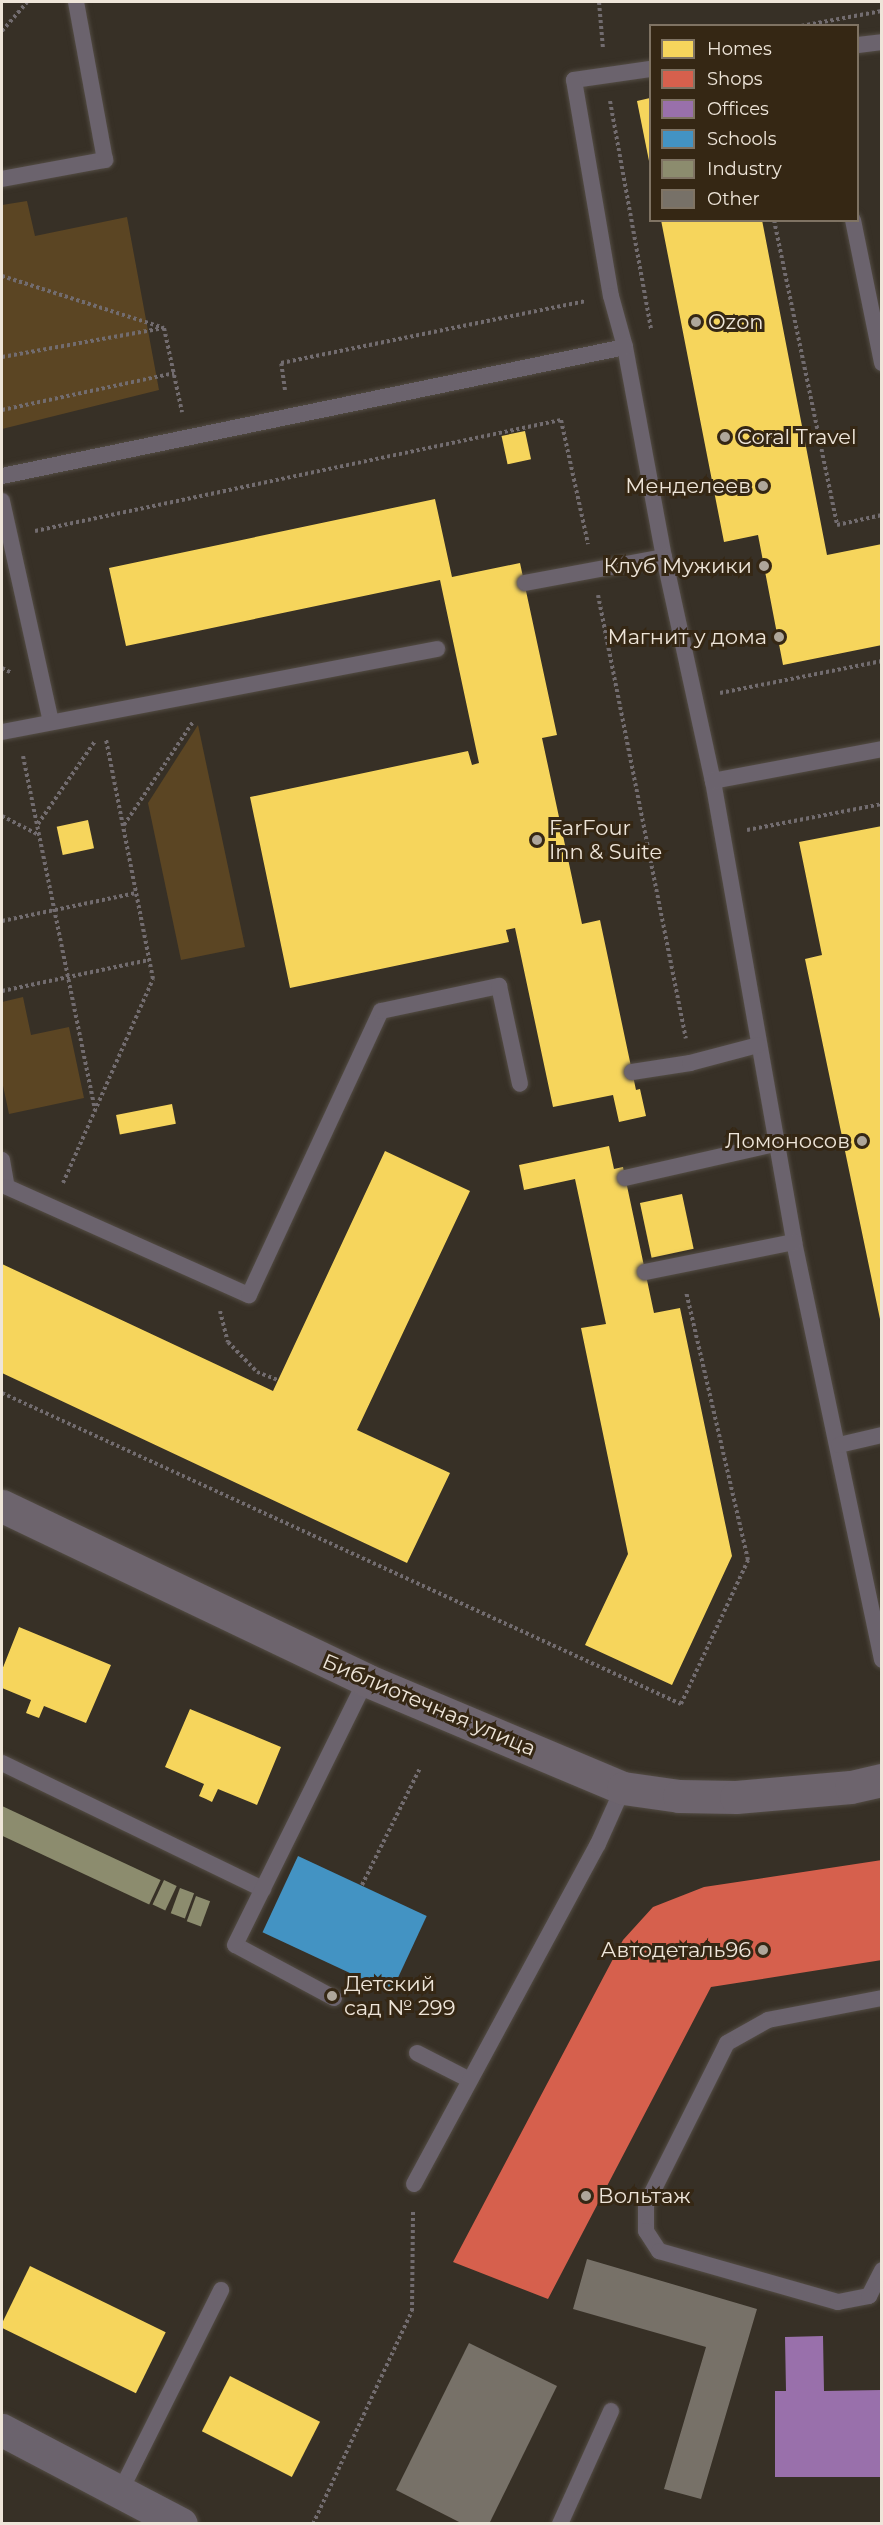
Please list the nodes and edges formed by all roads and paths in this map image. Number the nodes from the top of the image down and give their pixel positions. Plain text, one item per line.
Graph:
1 (27, 2) edge
2 (76, 2) edge
3 (882, 10) edge
4 (811, 24) edge
5 (2, 31) edge
6 (882, 42) edge
7 (859, 45) edge
8 (649, 69) edge
9 (608, 92) dead end
10 (2, 179) edge
11 (774, 222) edge
12 (853, 222) edge
13 (2, 276) edge
14 (611, 296) junction
15 (164, 328) junction
16 (653, 340) dead end
17 (625, 347) junction
18 (2, 357) edge
19 (281, 363) dead end
20 (882, 363) edge
21 (174, 373) junction
22 (2, 410) edge
23 (183, 417) dead end
24 (2, 477) edge
25 (2, 501) edge
26 (882, 515) edge
27 (11, 536) junction
28 (664, 558) junction
29 (593, 568) junction
30 (525, 583) dead end
31 (437, 649) dead end
32 (882, 661) edge
33 (714, 682) dead end
34 (214, 692) junction
35 (103, 721) junction
36 (51, 722) junction
37 (10, 730) edge
38 (882, 748) edge
39 (713, 782) junction
40 (882, 804) edge
41 (2, 816) edge
42 (38, 824) junction
43 (123, 826) junction
44 (743, 831) dead end
45 (39, 835) junction
46 (136, 893) junction
47 (55, 910) junction
48 (2, 921) edge
49 (149, 960) junction
50 (69, 977) junction
51 (2, 991) edge
52 (758, 1045) junction
53 (690, 1063) junction
54 (632, 1072) dead end
55 (520, 1084) dead end
56 (95, 1110) junction
57 (779, 1143) junction
58 (2, 1160) edge
59 (625, 1178) dead end
60 (53, 1207) junction
61 (794, 1242) junction
62 (680, 1265) junction
63 (645, 1272) dead end
64 (211, 1278) junction
65 (278, 1380) dead end
66 (2, 1393) edge
67 (882, 1436) edge
68 (839, 1446) junction
69 (2, 1506) edge
70 (882, 1660) edge
71 (366, 1680) junction
72 (2, 1762) edge
73 (420, 1768) dead end
74 (882, 1780) edge
75 (623, 1788) junction
76 (362, 1885) dead end
77 (262, 1889) junction
78 (334, 1998) dead end
79 (882, 1998) edge
80 (417, 2053) dead end
81 (470, 2080) junction
82 (414, 2184) joint
83 (882, 2270) edge
84 (221, 2290) dead end
85 (611, 2411) dead end
86 (2, 2430) edge
87 (120, 2492) junction
88 (181, 2523) edge
89 (313, 2523) edge
90 (560, 2523) edge

1 - 5 path
2 - 10 lane
3 - 4 path
6 - 7 lane
8 - 14 lane
9 - 16 path
11 - 26 path
12 - 20 lane
13 - 15 path
14 - 17 lane
14 - 19 path
15 - 18 path
15 - 21 path
17 - 24 lane
17 - 28 lane
21 - 22 path
21 - 23 path
25 - 27 lane
27 - 29 path
27 - 36 lane
28 - 29 lane
28 - 39 lane
29 - 30 lane
29 - 53 path
31 - 34 lane
32 - 33 path
34 - 35 lane
34 - 43 path
35 - 36 lane
35 - 42 path
35 - 43 path
36 - 37 lane
37 - 42 path
38 - 39 lane
39 - 52 lane
40 - 44 path
41 - 45 path
42 - 45 path
43 - 46 path
45 - 47 path
46 - 47 path
46 - 49 path
47 - 48 path
47 - 50 path
49 - 50 path
49 - 56 path
50 - 51 path
50 - 56 path
52 - 53 lane
52 - 57 lane
53 - 54 lane
55 - 64 lane
56 - 60 path
57 - 59 lane
57 - 61 lane
58 - 60 lane
60 - 64 lane
61 - 62 lane
61 - 68 lane
62 - 63 lane
62 - 66 path
64 - 65 path
67 - 68 lane
68 - 70 lane
69 - 71 street, Библиотечная улица
71 - 75 street, Библиотечная улица
71 - 77 lane
72 - 77 lane
73 - 76 path
74 - 75 street, Библиотечная улица
75 - 81 lane
77 - 78 lane
79 - 83 lane
80 - 81 lane
81 - 82 lane
82 - 89 path
84 - 87 lane
85 - 90 lane
86 - 87 street
87 - 88 street

